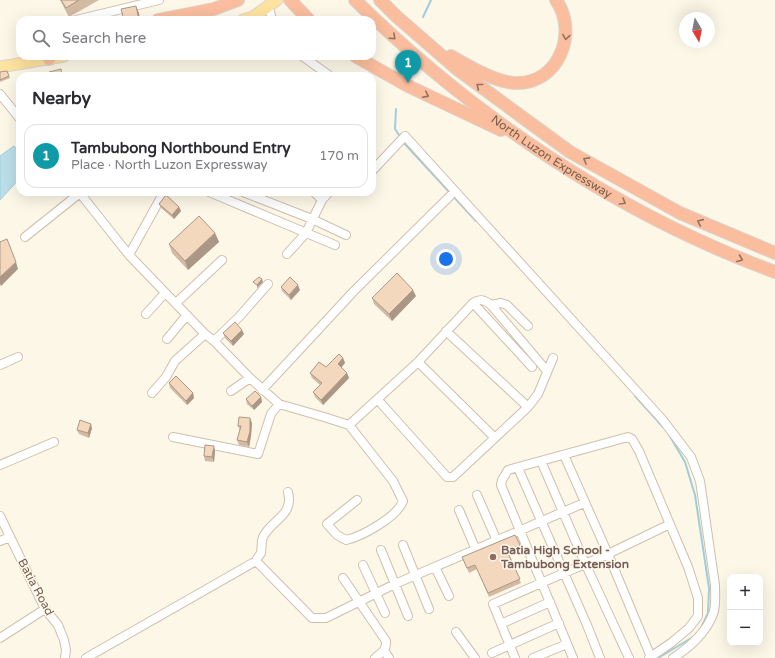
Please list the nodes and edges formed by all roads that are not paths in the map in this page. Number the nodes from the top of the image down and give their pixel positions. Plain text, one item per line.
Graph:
1 (159, 0) edge
2 (238, 0) edge
3 (290, 0) edge
4 (355, 0) edge
5 (380, 0) edge
6 (556, 0) edge
7 (273, 3) edge
8 (93, 16) edge
9 (178, 16) edge
10 (254, 16) edge
11 (272, 16) edge
12 (306, 16) edge
13 (372, 16) edge
14 (376, 20) edge
15 (424, 40) junction
16 (35, 60) edge
17 (308, 60) edge
18 (361, 60) edge
19 (0, 67) edge
20 (324, 72) edge
21 (0, 94) edge
22 (16, 114) edge
23 (529, 144) junction
24 (376, 167) edge
25 (75, 196) edge
26 (81, 196) edge
27 (162, 196) edge
28 (218, 196) edge
29 (253, 196) edge
30 (318, 196) edge
31 (326, 196) edge
32 (450, 196) dead end
33 (322, 200) junction
34 (312, 219) junction
35 (306, 233) junction
36 (346, 234) dead end
37 (25, 237) dead end
38 (335, 245) dead end
39 (775, 253) edge
40 (287, 254) dead end
41 (129, 255) junction
42 (222, 260) dead end
43 (775, 272) edge
44 (268, 284) dead end
45 (165, 293) junction
46 (176, 303) junction
47 (473, 303) junction
48 (491, 305) junction
49 (146, 314) dead end
50 (187, 315) junction
51 (528, 326) dead end
52 (446, 331) junction
53 (204, 334) junction
54 (167, 339) dead end
55 (214, 341) junction
56 (18, 357) dead end
57 (553, 358) dead end
58 (418, 362) junction
59 (0, 365) edge
60 (532, 367) dead end
61 (548, 371) junction
62 (250, 378) junction
63 (262, 390) junction
64 (231, 391) dead end
65 (152, 393) dead end
66 (378, 400) junction
67 (279, 404) junction
68 (528, 407) junction
69 (348, 425) junction
70 (173, 437) dead end
71 (495, 438) junction
72 (54, 442) dead end
73 (564, 455) junction
74 (541, 461) junction
75 (0, 465) edge
76 (518, 468) junction
77 (288, 492) dead end
78 (477, 496) dead end
79 (357, 500) dead end
80 (584, 503) junction
81 (459, 510) dead end
82 (563, 512) junction
83 (0, 516) edge
84 (542, 521) junction
85 (670, 524) junction
86 (520, 531) junction
87 (10, 537) junction
88 (0, 541) edge
89 (497, 541) junction
90 (403, 545) dead end
91 (381, 550) dead end
92 (476, 550) junction
93 (608, 554) junction
94 (256, 561) junction
95 (585, 563) junction
96 (363, 565) dead end
97 (435, 567) junction
98 (564, 572) junction
99 (416, 576) junction
100 (343, 578) dead end
101 (542, 582) junction
102 (395, 584) junction
103 (376, 593) junction
104 (449, 596) dead end
105 (359, 601) junction
106 (550, 602) junction
107 (45, 609) junction
108 (429, 609) dead end
109 (385, 613) dead end
110 (408, 616) dead end
111 (559, 623) junction
112 (501, 624) junction
113 (456, 632) dead end
114 (0, 638) edge
115 (567, 644) junction
116 (510, 645) junction
117 (384, 650) junction
118 (492, 653) dead end
119 (65, 658) edge
120 (86, 658) edge
121 (375, 658) edge
122 (389, 658) edge
123 (475, 658) edge
124 (515, 658) edge
125 (533, 658) edge
126 (573, 658) edge
127 (600, 658) edge
128 (629, 658) edge
129 (650, 658) edge
130 (673, 658) edge

1 - 8 street
2 - 9 highway
3 - 12 highway
4 -> 13 highway, North Luzon Expressway
5 - 15 highway, North Luzon Expressway
6 -> 15 highway
7 - 10 main road
7 - 11 street
14 -> 23 highway, North Luzon Expressway
39 -> 15 highway, North Luzon Expressway
16 - 19 main road
17 - 20 street
18 -> 23 highway
21 - 22 street
23 -> 43 highway, North Luzon Expressway
24 - 130 street
25 - 37 street
26 - 41 street
27 - 41 street
28 - 35 street
29 - 34 street
30 - 33 street
31 - 33 street
32 - 63 street
33 - 34 street
34 - 35 street
34 - 36 street
35 - 38 street
35 - 40 street
41 - 45 street
42 - 46 street
44 - 55 street
45 - 46 street
45 - 49 street
46 - 50 street
47 - 48 street
47 - 52 street
47 - 60 street
48 - 51 street
48 - 61 street
50 - 53 street
50 - 54 street
52 - 58 street
52 - 68 street
53 - 55 street
53 - 65 street
55 - 62 street
56 - 59 street
57 - 61 street
58 - 66 street
58 - 71 street
61 - 68 street
62 - 63 street
62 - 64 street
63 - 67 street
66 - 69 street
66 - 71 street
67 - 69 street
67 - 70 street
68 - 71 street
69 - 79 street
72 - 75 street
73 - 74 street
73 - 80 street
73 - 85 street
74 - 76 street
74 - 82 street
76 - 84 street
76 - 86 street
77 - 94 street
78 - 89 street
80 - 82 street
80 - 93 street
81 - 92 street
82 - 84 street
82 - 95 street
83 - 87 street, Batia Road
84 - 86 street
84 - 98 street
85 - 93 street
85 - 129 street
86 - 89 street
86 - 101 street
87 - 88 street
87 - 107 street, Batia Road
89 - 92 street
90 - 99 street
91 - 102 street
92 - 97 street
93 - 95 street
93 - 129 street
94 - 105 street
94 - 120 street
95 - 98 street
95 - 128 street
96 - 103 street
97 - 99 street
97 - 104 street
98 - 101 street
98 - 127 street
99 - 102 street
99 - 108 street
100 - 105 street
101 - 106 street
101 - 112 street
102 - 103 street
102 - 110 street
103 - 105 street
103 - 109 street
105 - 117 street
106 - 111 street
106 - 112 street
107 - 114 street
107 - 119 street, Batia Road
111 - 115 street
111 - 116 street
112 - 116 street
113 - 123 street
115 - 125 street
115 - 126 street
116 - 118 street
116 - 124 street
117 - 121 street
117 - 122 street

